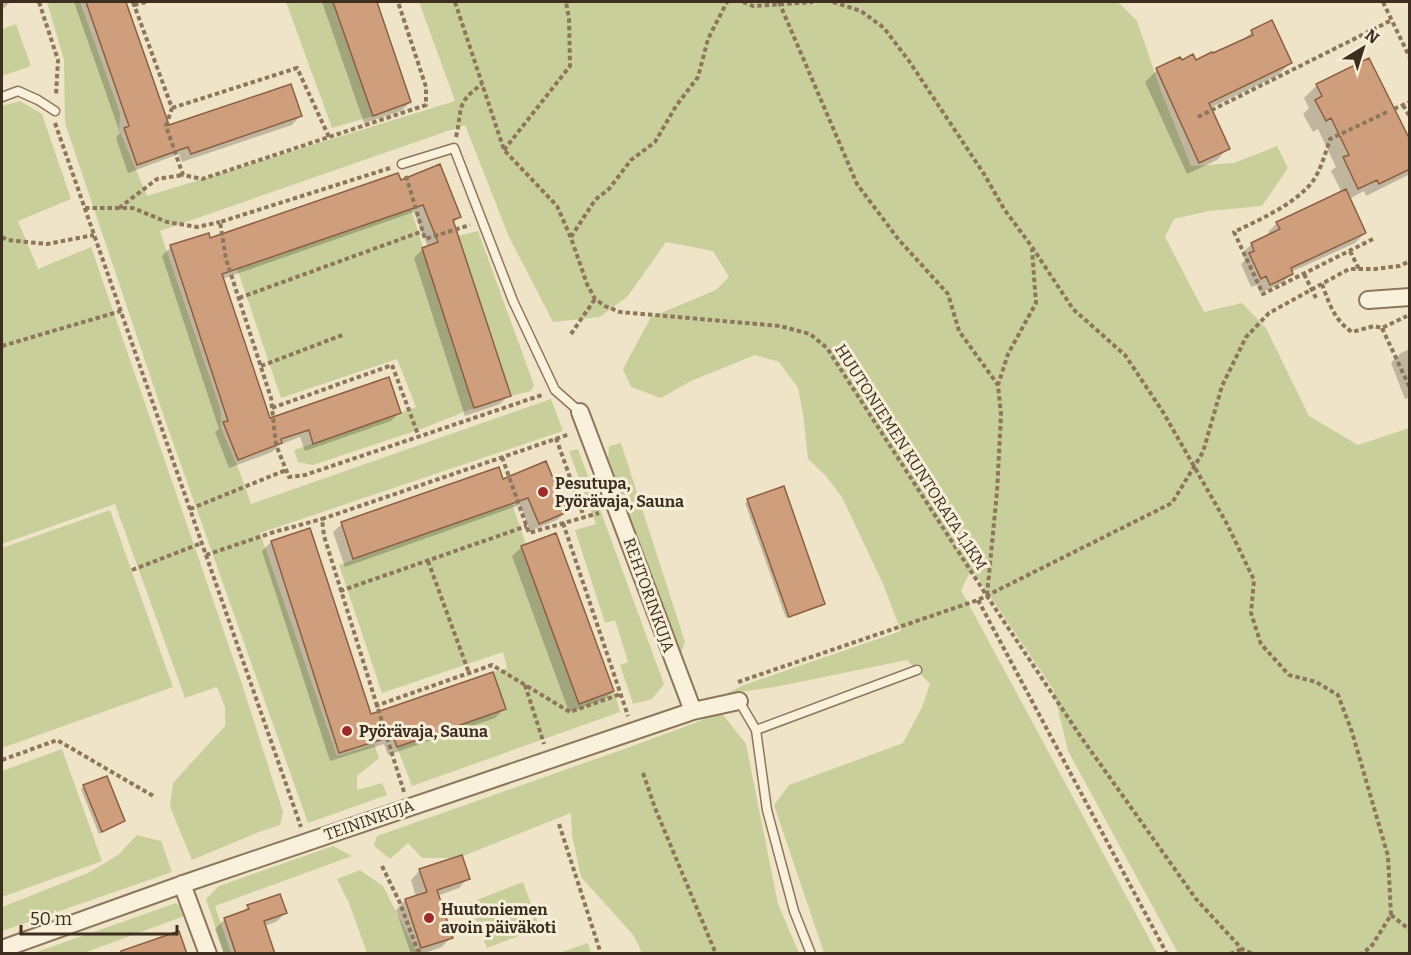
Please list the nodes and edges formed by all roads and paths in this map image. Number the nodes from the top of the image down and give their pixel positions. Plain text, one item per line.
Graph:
1 (39, 2) edge
2 (146, 2) edge
3 (398, 2) edge
4 (456, 2) edge
5 (566, 2) edge
6 (727, 2) edge
7 (743, 2) edge
8 (813, 2) edge
9 (833, 2) edge
10 (1383, 2) edge
11 (134, 3) edge
12 (780, 3) edge
13 (1392, 20) junction
14 (1410, 58) edge
15 (482, 84) junction
16 (2, 96) edge
17 (1410, 102) edge
18 (1402, 105) junction
19 (172, 108) junction
20 (1394, 109) dead end
21 (55, 111) junction
22 (1387, 112) dead end
23 (1198, 117) dead end
24 (1410, 117) edge
25 (329, 137) junction
26 (454, 148) junction
27 (504, 150) junction
28 (402, 164) junction
29 (183, 175) junction
30 (85, 208) junction
31 (118, 209) junction
32 (482, 221) junction
33 (220, 222) junction
34 (423, 231) junction
35 (94, 235) junction
36 (2, 237) edge
37 (571, 238) junction
38 (1373, 239) dead end
39 (1032, 247) junction
40 (1350, 251) junction
41 (1410, 261) edge
42 (1359, 269) junction
43 (1304, 274) junction
44 (1322, 284) junction
45 (1312, 290) junction
46 (1410, 297) edge
47 (238, 298) junction
48 (1316, 298) dead end
49 (595, 299) junction
50 (1368, 300) dead end
51 (121, 311) junction
52 (1410, 315) edge
53 (1382, 328) junction
54 (345, 334) dead end
55 (571, 334) dead end
56 (2, 346) edge
57 (261, 366) junction
58 (998, 385) junction
59 (1410, 388) edge
60 (555, 390) junction
61 (272, 408) junction
62 (580, 412) joint
63 (587, 428) junction
64 (419, 437) junction
65 (556, 438) junction
66 (502, 457) junction
67 (1194, 467) junction
68 (286, 470) junction
69 (617, 507) junction
70 (190, 509) junction
71 (585, 517) junction
72 (322, 519) junction
73 (563, 523) junction
74 (527, 526) junction
75 (202, 543) junction
76 (206, 555) junction
77 (428, 561) junction
78 (132, 570) dead end
79 (340, 591) junction
80 (987, 596) junction
81 (978, 600) junction
82 (917, 670) dead end
83 (469, 673) junction
84 (525, 685) junction
85 (728, 685) dead end
86 (621, 694) junction
87 (739, 701) joint
88 (375, 706) junction
89 (693, 711) junction
90 (756, 730) junction
91 (633, 731) junction
92 (544, 746) dead end
93 (2, 760) edge
94 (643, 774) dead end
95 (155, 797) dead end
96 (409, 807) junction
97 (559, 824) dead end
98 (306, 842) junction
99 (382, 866) dead end
100 (182, 884) junction
101 (1391, 915) junction
102 (1410, 930) edge
103 (2, 948) edge
104 (1242, 949) junction
105 (208, 954) edge
106 (422, 954) edge
107 (601, 954) edge
108 (716, 954) edge
109 (811, 954) edge
110 (1167, 954) edge
111 (1230, 954) edge
112 (1253, 954) edge
113 (1361, 954) edge

1 - 21 path
2 - 11 path
3 - 25 path
4 - 15 path
5 - 27 path
6 - 37 path
7 - 12 path
8 - 12 path
9 - 39 path
10 - 13 path
11 - 19 path
12 - 58 path
13 - 14 path
13 - 23 path
15 - 26 path
15 - 27 path
16 - 21 lane
17 - 18 path
18 - 20 path
18 - 24 path
19 - 25 path
19 - 29 path
21 - 30 path
22 - 43 path
25 - 29 path
26 - 28 lane
26 - 32 lane
27 - 37 path
28 - 33 path
28 - 34 path
29 - 31 path
30 - 31 path
30 - 35 path
31 - 33 path
32 - 34 path
32 - 60 lane
33 - 47 path
34 - 47 path
35 - 36 path
35 - 51 path
37 - 49 path
38 - 40 path
39 - 58 path
39 - 67 path
40 - 42 path
40 - 43 path
41 - 42 path
42 - 44 path
43 - 45 path
44 - 45 path
44 - 53 path
45 - 48 path
45 - 67 path
46 - 50 street
47 - 57 path
49 - 55 path
49 - 80 path, HUUTONIEMEN KUNTORATA 1,1KM
51 - 56 path
51 - 70 path
52 - 53 path
53 - 59 path
54 - 57 path
57 - 61 path
58 - 80 path
60 - 62 lane
60 - 64 path
61 - 64 path
61 - 68 path
62 - 63 street, REHTORINKUJA
63 - 65 path
63 - 69 street, REHTORINKUJA
64 - 68 path
65 - 66 path
65 - 71 path
66 - 72 path
66 - 74 path
67 - 80 path
67 - 101 path
68 - 70 path
69 - 71 path
69 - 89 street, REHTORINKUJA
70 - 75 path
71 - 73 path
72 - 76 path
72 - 79 path
73 - 74 path
73 - 86 path
74 - 77 path
75 - 76 path
75 - 78 path
76 - 98 path
77 - 79 path
77 - 83 path
79 - 88 path
80 - 81 path
80 - 104 path, HUUTONIEMEN KUNTORATA 1,1KM
81 - 85 path
81 - 110 path
82 - 90 lane
83 - 84 path
83 - 88 path
84 - 86 path
84 - 92 path
86 - 91 path
87 - 89 street, TEININKUJA
87 - 90 lane
88 - 96 path
89 - 91 street, TEININKUJA
90 - 109 lane
91 - 96 street, TEININKUJA
93 - 95 path
94 - 108 path
96 - 98 street, TEININKUJA
97 - 107 path
98 - 100 street, TEININKUJA
99 - 106 path
100 - 103 street, TEININKUJA
100 - 105 street
101 - 102 path
101 - 113 path
104 - 111 path
104 - 112 path, HUUTONIEMEN KUNTORATA 1,1KM

